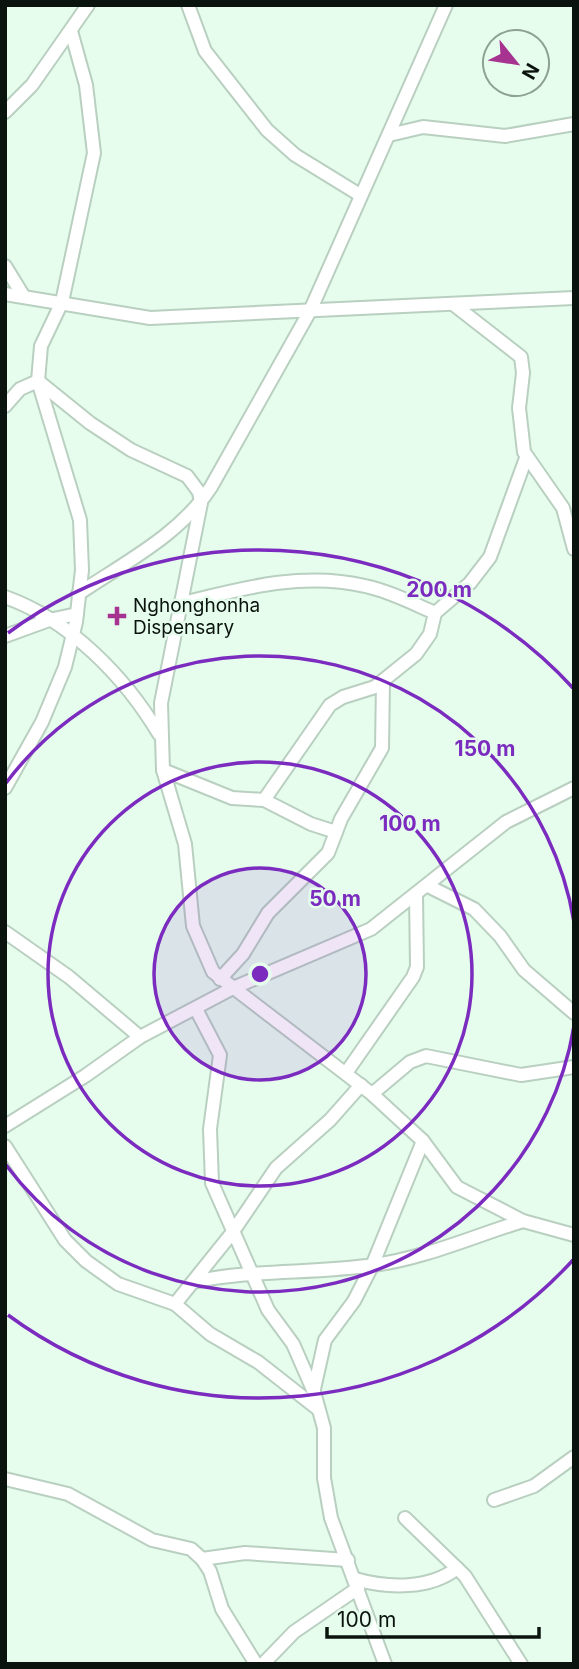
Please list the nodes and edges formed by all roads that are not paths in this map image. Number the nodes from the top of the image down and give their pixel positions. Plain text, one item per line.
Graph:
1 (88, 5) edge
2 (188, 5) edge
3 (446, 5) edge
4 (71, 31) junction
5 (5, 112) edge
6 (574, 124) edge
7 (389, 135) junction
8 (360, 195) junction
9 (5, 265) edge
10 (5, 294) edge
11 (24, 297) junction
12 (574, 298) edge
13 (62, 302) junction
14 (453, 304) junction
15 (310, 311) junction
16 (38, 381) junction
17 (5, 406) edge
18 (526, 458) junction
19 (201, 503) junction
20 (568, 506) edge
21 (574, 549) edge
22 (78, 594) junction
23 (5, 597) edge
24 (179, 604) junction
25 (435, 613) junction
26 (77, 614) junction
27 (49, 620) junction
28 (73, 635) junction
29 (5, 636) edge
30 (383, 681) junction
31 (160, 734) junction
32 (163, 770) junction
33 (5, 788) edge
34 (574, 788) edge
35 (264, 800) junction
36 (336, 832) junction
37 (428, 886) junction
38 (416, 895) junction
39 (5, 933) edge
40 (220, 979) junction
41 (233, 988) junction
42 (196, 1009) junction
43 (574, 1013) edge
44 (140, 1037) junction
45 (574, 1067) edge
46 (346, 1073) junction
47 (367, 1090) junction
48 (5, 1126) edge
49 (423, 1142) junction
50 (5, 1146) edge
51 (523, 1221) junction
52 (232, 1233) junction
53 (574, 1235) edge
54 (372, 1266) junction
55 (249, 1272) junction
56 (193, 1282) junction
57 (175, 1304) junction
58 (314, 1392) junction
59 (319, 1410) junction
60 (574, 1457) edge
61 (5, 1479) edge
62 (494, 1500) dead end
63 (405, 1518) dead end
64 (202, 1559) junction
65 (348, 1560) junction
66 (457, 1568) junction
67 (357, 1584) junction
68 (256, 1664) edge
69 (263, 1664) edge
70 (386, 1664) edge
71 (521, 1664) edge

1 - 4 street
2 - 8 street
3 - 7 street
4 - 5 street
4 - 13 street
6 - 7 street
7 - 8 street
8 - 15 street
9 - 11 street
10 - 11 street
11 - 13 street
12 - 14 street
13 - 15 street
13 - 16 street
14 - 15 street
14 - 18 street
15 - 19 street
16 - 17 street
16 - 19 street
16 - 22 street
18 - 20 street
18 - 25 street
19 - 22 street
19 - 24 street
20 - 21 street
22 - 26 street
23 - 27 street
24 - 25 street
24 - 31 street
25 - 30 street
26 - 27 street
26 - 28 street
27 - 28 street
27 - 29 street
28 - 31 street
28 - 33 street
30 - 35 street
30 - 36 street
31 - 32 street
32 - 35 street
32 - 40 street
34 - 37 street
35 - 36 street
36 - 40 street
37 - 38 street
37 - 43 street
38 - 41 street
38 - 46 street
39 - 44 street
40 - 41 street
41 - 42 street
41 - 46 street
42 - 44 street
42 - 52 street
44 - 48 street
45 - 47 street
46 - 47 street
47 - 49 street
47 - 52 street
49 - 51 street
49 - 54 street
50 - 57 street
51 - 53 street
51 - 54 street
52 - 55 street
52 - 56 street
54 - 55 street
54 - 58 street
55 - 56 street
55 - 58 street
56 - 57 street
57 - 59 street
58 - 59 street
59 - 65 street
60 - 62 street
61 - 64 street
63 - 66 street
64 - 65 street
64 - 68 street
65 - 67 street
66 - 67 street
66 - 71 street
67 - 69 street
67 - 70 street

